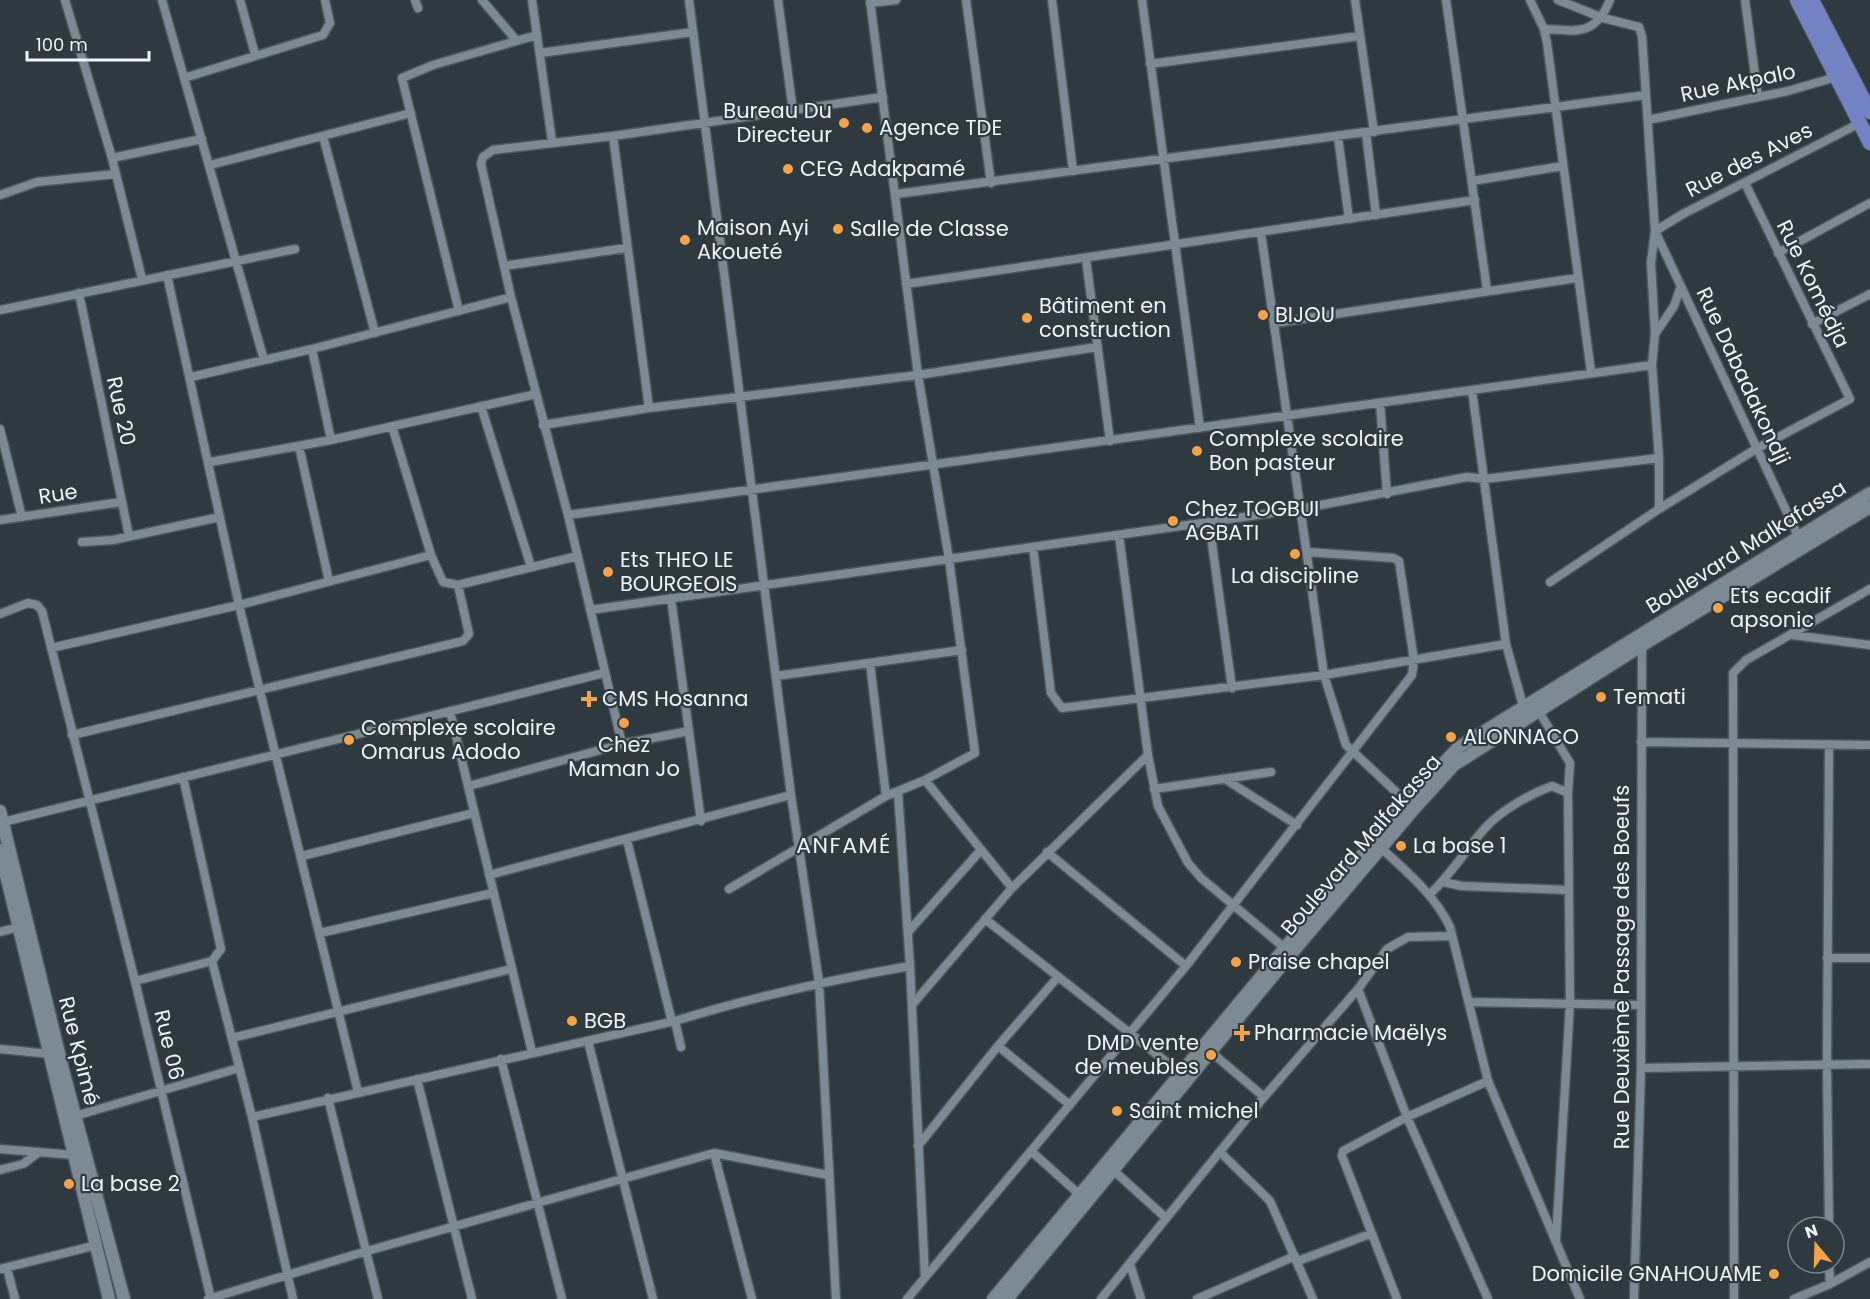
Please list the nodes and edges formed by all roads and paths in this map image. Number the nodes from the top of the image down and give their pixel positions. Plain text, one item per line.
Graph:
1 (65, 0) edge
2 (162, 0) edge
3 (240, 0) edge
4 (325, 0) edge
5 (482, 0) edge
6 (532, 0) edge
7 (689, 0) edge
8 (778, 0) edge
9 (896, 0) edge
10 (966, 0) edge
11 (1052, 0) edge
12 (1142, 0) edge
13 (1355, 0) edge
14 (1446, 0) edge
15 (1530, 0) edge
16 (1558, 0) edge
17 (1610, 0) edge
18 (1745, 0) edge
19 (1797, 0) edge
20 (1812, 0) edge
21 (870, 2) edge
22 (1603, 18) junction
23 (1544, 29) junction
24 (693, 32) junction
25 (537, 35) junction
26 (1360, 36) junction
27 (516, 40) junction
28 (540, 53) junction
29 (255, 54) junction
30 (1150, 64) junction
31 (1836, 77) junction
32 (184, 78) junction
33 (1646, 95) junction
34 (883, 97) junction
35 (1758, 97) junction
36 (1553, 106) junction
37 (793, 111) junction
38 (1870, 112) edge
39 (411, 113) junction
40 (1648, 120) junction
41 (1865, 120) edge
42 (1462, 121) junction
43 (705, 122) junction
44 (1370, 132) junction
45 (322, 136) junction
46 (613, 136) junction
47 (1338, 136) junction
48 (202, 139) junction
49 (552, 141) junction
50 (1870, 143) edge
51 (112, 158) junction
52 (1162, 159) junction
53 (210, 165) junction
54 (1563, 166) junction
55 (1073, 171) junction
56 (116, 174) junction
57 (1472, 181) junction
58 (991, 183) junction
59 (1745, 183) junction
60 (896, 194) junction
61 (0, 195) edge
62 (1475, 200) junction
63 (1870, 203) edge
64 (1376, 215) junction
65 (1349, 219) junction
66 (1655, 231) junction
67 (1261, 233) junction
68 (1176, 244) junction
69 (626, 248) junction
70 (295, 249) dead end
71 (1778, 253) junction
72 (1086, 259) junction
73 (236, 261) junction
74 (504, 266) junction
75 (166, 275) junction
76 (1577, 278) junction
77 (142, 279) junction
78 (906, 284) junction
79 (1681, 285) junction
80 (1487, 290) junction
81 (79, 293) junction
82 (1870, 294) edge
83 (511, 297) junction
84 (0, 310) edge
85 (459, 311) junction
86 (1275, 323) junction
87 (1812, 324) junction
88 (375, 333) junction
89 (1655, 334) junction
90 (1097, 347) junction
91 (312, 349) junction
92 (264, 360) junction
93 (1652, 365) junction
94 (1591, 372) junction
95 (918, 375) junction
96 (191, 377) junction
97 (1472, 390) junction
98 (536, 394) junction
99 (739, 398) junction
100 (1380, 403) junction
101 (481, 406) junction
102 (649, 408) junction
103 (1288, 414) junction
104 (543, 425) junction
105 (392, 426) junction
106 (1200, 428) junction
107 (0, 429) edge
108 (331, 440) junction
109 (1110, 441) junction
110 (298, 446) junction
111 (1756, 449) junction
112 (1659, 458) junction
113 (210, 462) junction
114 (933, 464) junction
115 (1485, 479) junction
116 (751, 492) junction
117 (1387, 494) junction
118 (1870, 494) edge
119 (121, 502) junction
120 (1870, 507) edge
121 (1300, 509) junction
122 (1659, 509) junction
123 (568, 515) junction
124 (22, 517) junction
125 (220, 517) junction
126 (0, 520) edge
127 (1209, 522) junction
128 (1119, 535) junction
129 (129, 536) junction
130 (1798, 536) junction
131 (82, 543) dead end
132 (1033, 547) junction
133 (1307, 552) junction
134 (432, 555) junction
135 (578, 556) junction
136 (949, 559) junction
137 (531, 567) junction
138 (329, 581) junction
139 (1550, 582) dead end
140 (458, 585) junction
141 (763, 585) junction
142 (1870, 589) edge
143 (671, 598) junction
144 (239, 604) junction
145 (590, 610) junction
146 (0, 614) edge
147 (1792, 635) junction
148 (1642, 640) junction
149 (1506, 644) junction
150 (1870, 645) edge
151 (51, 648) junction
152 (962, 650) junction
153 (1414, 660) junction
154 (870, 663) junction
155 (604, 672) junction
156 (1324, 675) junction
157 (776, 676) junction
158 (1232, 688) junction
159 (261, 691) junction
160 (1142, 700) junction
161 (1523, 706) junction
162 (1538, 710) junction
163 (450, 711) junction
164 (689, 731) junction
165 (72, 735) junction
166 (1641, 742) junction
167 (1734, 743) junction
168 (622, 744) junction
169 (1829, 745) junction
170 (1870, 745) edge
171 (1353, 753) junction
172 (277, 754) junction
173 (1148, 755) junction
174 (1271, 772) dead end
175 (183, 777) junction
176 (1225, 779) junction
177 (925, 780) junction
178 (469, 786) junction
179 (1154, 789) junction
180 (898, 792) junction
181 (1568, 793) junction
182 (791, 795) junction
183 (886, 796) junction
184 (88, 800) junction
185 (1410, 805) junction
186 (474, 813) junction
187 (1, 816) edge
188 (701, 821) junction
189 (1297, 825) junction
190 (627, 840) junction
191 (799, 846) junction
192 (1381, 848) junction
193 (0, 850) edge
194 (980, 851) junction
195 (1047, 852) junction
196 (302, 856) junction
197 (489, 875) junction
198 (1443, 882) junction
199 (1012, 888) junction
200 (729, 890) dead end
201 (1568, 890) junction
202 (493, 893) junction
203 (1429, 895) junction
204 (1236, 905) junction
205 (985, 919) junction
206 (19, 927) junction
207 (0, 932) edge
208 (908, 932) junction
209 (320, 933) junction
210 (1452, 936) junction
211 (1288, 951) junction
212 (1827, 958) junction
213 (1870, 958) edge
214 (212, 961) junction
215 (910, 966) junction
216 (1186, 966) junction
217 (511, 969) junction
218 (1057, 978) junction
219 (135, 981) junction
220 (819, 982) junction
221 (1358, 989) junction
222 (1469, 1002) junction
223 (1570, 1003) junction
224 (912, 1005) junction
225 (1641, 1005) junction
226 (339, 1014) junction
227 (673, 1021) junction
228 (1130, 1033) junction
229 (232, 1038) junction
230 (588, 1041) junction
231 (998, 1046) junction
232 (681, 1047) dead end
233 (0, 1049) edge
234 (532, 1052) junction
235 (1211, 1052) junction
236 (50, 1054) junction
237 (501, 1059) junction
238 (1870, 1064) edge
239 (1827, 1065) junction
240 (1734, 1067) junction
241 (239, 1068) junction
242 (1641, 1068) junction
243 (1185, 1076) junction
244 (417, 1079) junction
245 (1488, 1081) junction
246 (161, 1091) junction
247 (358, 1092) junction
248 (1264, 1097) junction
249 (328, 1098) junction
250 (1070, 1105) junction
251 (75, 1116) junction
252 (252, 1117) junction
253 (1407, 1117) junction
254 (918, 1146) junction
255 (0, 1149) edge
256 (1031, 1151) junction
257 (39, 1152) junction
258 (714, 1153) junction
259 (1221, 1153) junction
260 (75, 1155) junction
261 (0, 1170) edge
262 (1113, 1170) junction
263 (828, 1175) junction
264 (621, 1179) junction
265 (1080, 1195) junction
266 (537, 1203) junction
267 (1829, 1215) edge
268 (1165, 1217) junction
269 (454, 1226) junction
270 (1370, 1234) junction
271 (1556, 1240) junction
272 (97, 1245) junction
273 (366, 1251) junction
274 (1296, 1259) junction
275 (1870, 1262) edge
276 (1130, 1264) junction
277 (3, 1268) edge
278 (1830, 1275) edge
279 (287, 1277) junction
280 (925, 1277) junction
281 (1830, 1284) junction
282 (15, 1299) edge
283 (109, 1299) edge
284 (124, 1299) edge
285 (210, 1299) edge
286 (293, 1299) edge
287 (378, 1299) edge
288 (472, 1299) edge
289 (562, 1299) edge
290 (653, 1299) edge
291 (752, 1299) edge
292 (836, 1299) edge
293 (907, 1299) edge
294 (993, 1299) edge
295 (1007, 1299) edge
296 (1101, 1299) edge
297 (1141, 1299) edge
298 (1197, 1299) edge
299 (1312, 1299) edge
300 (1397, 1299) edge
301 (1488, 1299) edge
302 (1580, 1299) edge
303 (1634, 1299) edge
304 (1734, 1299) edge
305 (1794, 1299) edge

1 - 51 street
2 - 32 street
3 - 29 street
4 - 29 street
5 - 27 street
6 - 25 street
7 - 24 street
8 - 37 street
9 - 21 street
10 - 58 street
11 - 55 street
12 - 30 street
13 - 26 street
14 - 42 street
15 - 23 street
16 - 22 street
17 - 22 street
18 - 35 street
19 - 31 main road
20 - 38 main road
21 - 34 street
22 - 23 street
22 - 33 street
23 - 36 street
24 - 28 street
24 - 43 street
25 - 27 street
25 - 28 street
26 - 30 street
26 - 44 street
27 - 39 street
28 - 49 street
29 - 32 street
30 - 52 street
31 - 35 street, Rue Akpalo
31 - 41 main road
32 - 48 street
33 - 36 street
33 - 40 street
34 - 37 street
34 - 60 street
35 - 40 street, Rue Akpalo
36 - 42 street
36 - 54 street
37 - 43 street
39 - 45 street
39 - 85 street
40 - 66 street
41 - 50 main road
41 - 59 street, Rue des Aves
42 - 44 street
42 - 57 street
43 - 46 street
43 - 99 street
44 - 47 street
44 - 64 street
45 - 53 street
45 - 88 street
46 - 49 street
46 - 69 street
47 - 52 street
47 - 65 street
48 - 51 street
48 - 53 street
49 - 74 street
51 - 56 street
52 - 55 street
52 - 68 street
53 - 73 street
54 - 57 street
54 - 76 street
55 - 58 street
56 - 61 street
56 - 77 street
57 - 62 street
58 - 60 street
59 - 66 street, Rue des Aves
59 - 71 street, Rue Komédja
60 - 78 street
62 - 64 street
62 - 80 street
63 - 71 street
64 - 65 street
65 - 67 street
66 - 79 street, Rue Dabadakondji
66 - 89 street
67 - 68 street
67 - 86 street
68 - 72 street
68 - 106 street
69 - 74 street
69 - 102 street
70 - 73 street
71 - 87 street, Rue Komédja
72 - 78 street
72 - 90 street
73 - 75 street
73 - 92 street
74 - 83 street
75 - 77 street
75 - 96 street
76 - 80 street
76 - 94 street
77 - 81 street
78 - 95 street
79 - 89 street
79 - 111 street, Rue Dabadakondji
80 - 86 street
81 - 84 street
81 - 119 street, Rue 20
82 - 87 street
83 - 85 street
83 - 98 street
85 - 88 street
86 - 103 street
87 - 111 street, Rue Komédja
88 - 91 street
89 - 93 street
90 - 95 street
90 - 109 street
91 - 92 street
91 - 108 street
92 - 96 street
93 - 94 street
93 - 112 street
94 - 97 street
95 - 99 street
95 - 114 street
96 - 113 street
97 - 100 street
97 - 115 street
98 - 101 street
98 - 104 street
99 - 102 street
99 - 116 street
100 - 103 street
100 - 117 street
101 - 105 street
101 - 137 street
102 - 104 street
103 - 106 street
103 - 121 street
104 - 123 street
105 - 108 street
105 - 134 street
106 - 109 street
107 - 124 street
108 - 110 street
109 - 114 street
110 - 113 street
110 - 138 street
111 - 122 street
111 - 130 street, Rue Dabadakondji
112 - 115 street
112 - 122 street
113 - 125 street
114 - 116 street
114 - 136 street
115 - 117 street
115 - 149 street
116 - 123 street
116 - 141 street
117 - 121 street
118 - 130 main road, Boulevard Malkafassa
119 - 124 street, Rue
119 - 129 street, Rue 20
120 - 148 main road, Boulevard Malfakassa
121 - 127 street
121 - 133 street
122 - 139 street
123 - 135 street
124 - 126 street, Rue
125 - 129 street
125 - 144 street
127 - 128 street
127 - 158 street
128 - 132 street
128 - 160 street
129 - 131 street
130 - 148 main road, Boulevard Malkafassa
132 - 136 street
132 - 160 street
133 - 153 street
133 - 156 street
134 - 138 street
134 - 140 street
135 - 137 street
135 - 145 street
136 - 141 street
136 - 152 street
137 - 140 street
138 - 144 street
140 - 159 street
141 - 143 street
141 - 157 street
142 - 147 street
143 - 145 street
143 - 164 street
144 - 151 street
144 - 159 street
145 - 155 street
146 - 151 street, Rue 06
147 - 150 street
147 - 167 street
148 - 161 main road, Boulevard Malfakassa
148 - 162 main road, Boulevard Malfakassa
148 - 166 street, Rue Deuxième Passage des Boeufs
149 - 153 street
149 - 161 street
151 - 165 street, Rue 06
152 - 154 street
152 - 177 street
153 - 156 street
153 - 171 street
154 - 157 street
154 - 183 street
155 - 163 street
155 - 168 street
156 - 158 street
156 - 171 street
157 - 182 street
158 - 160 street
159 - 165 street
159 - 172 street
160 - 173 street
161 - 185 main road, Boulevard Malfakassa
162 - 181 street
162 - 185 main road, Boulevard Malfakassa
163 - 172 street
163 - 178 street
164 - 168 street
164 - 188 street
165 - 184 street, Rue 06
166 - 167 street
166 - 225 street, Rue Deuxième Passage des Boeufs
167 - 169 street
167 - 240 street
168 - 178 street
169 - 170 street
169 - 212 street
171 - 185 street
171 - 189 street
172 - 175 street
172 - 196 street
173 - 179 street
173 - 195 street
174 - 176 street
175 - 184 street
175 - 214 street
176 - 179 street
176 - 189 street
177 - 180 street
177 - 194 street
178 - 186 street
179 - 204 street
180 - 183 street
180 - 208 street
181 - 198 street
181 - 201 street
182 - 188 street
182 - 191 street
183 - 191 street
184 - 187 street
184 - 219 street, Rue 06
185 - 192 main road, Boulevard Malfakassa
185 - 211 main road, Boulevard Malfakassa
186 - 196 street
186 - 197 street
187 - 251 main road, Rue Kpimé
188 - 190 street
189 - 204 street
190 - 197 street
190 - 227 street
191 - 200 street
191 - 220 street
192 - 203 street
192 - 211 main road, Boulevard Malfakassa
193 - 206 main road, Rue Kpimé
194 - 199 street
194 - 208 street
195 - 199 street
195 - 216 street
196 - 209 street
197 - 202 street
198 - 201 street
198 - 203 street
199 - 205 street
201 - 223 street
202 - 209 street
202 - 217 street
203 - 210 street
204 - 211 street
204 - 216 street
205 - 218 street
205 - 224 street
206 - 207 street
206 - 236 main road, Rue Kpimé
208 - 215 street
209 - 226 street
210 - 221 street
210 - 222 street
211 - 235 main road, Boulevard Malfakassa
211 - 243 main road, Boulevard Malfakassa
212 - 213 street
212 - 239 street
214 - 219 street
214 - 229 street
215 - 220 street
215 - 224 street
216 - 228 street
217 - 226 street
217 - 234 street
218 - 228 street
218 - 231 street
219 - 246 street, Rue 06
220 - 227 street
220 - 263 street
221 - 248 street
221 - 253 street
222 - 223 street
222 - 245 street
223 - 225 street
223 - 271 street
224 - 254 street
225 - 242 street, Rue Deuxième Passage des Boeufs
226 - 229 street
226 - 247 street
227 - 230 street
227 - 232 street
228 - 243 street
228 - 250 street
229 - 241 street
230 - 234 street
230 - 264 street
231 - 250 street
231 - 254 street
233 - 236 street
234 - 237 street
235 - 243 main road, Boulevard Malfakassa
235 - 248 street
236 - 260 main road, Rue Kpimé
237 - 244 street
237 - 266 street
238 - 239 street
239 - 240 street
239 - 267 street
240 - 242 street
240 - 304 street
241 - 246 street
241 - 252 street
242 - 303 street, Rue Deuxième Passage des Boeufs
243 - 262 main road, Boulevard Malfakassa
243 - 265 main road, Boulevard Malfakassa
244 - 247 street
244 - 269 street
245 - 253 street
245 - 271 street
246 - 251 street
246 - 285 street, Rue 06
247 - 249 street
248 - 259 street
249 - 252 street
249 - 273 street
250 - 256 street
251 - 284 main road, Rue Kpimé
252 - 279 street
253 - 270 street
253 - 301 street
254 - 280 street
255 - 257 street
256 - 265 street
256 - 280 street
257 - 260 street
257 - 261 street
258 - 263 street
258 - 264 street
258 - 291 street
259 - 268 street
259 - 274 street
260 - 272 main road, Rue Kpimé
262 - 268 street
262 - 295 main road, Boulevard Malfakassa
263 - 292 street
264 - 266 street
264 - 290 street
265 - 294 main road, Boulevard Malfakassa
266 - 269 street
266 - 289 street
268 - 276 street
269 - 273 street
269 - 288 street
270 - 274 street
270 - 300 street
271 - 302 street
272 - 277 street
272 - 283 main road, Rue Kpimé
273 - 279 street
273 - 287 street
274 - 298 street
274 - 299 street
275 - 281 street
276 - 296 street
276 - 297 street
277 - 282 street
278 - 281 street
279 - 285 street
279 - 286 street
280 - 293 street
281 - 305 street

